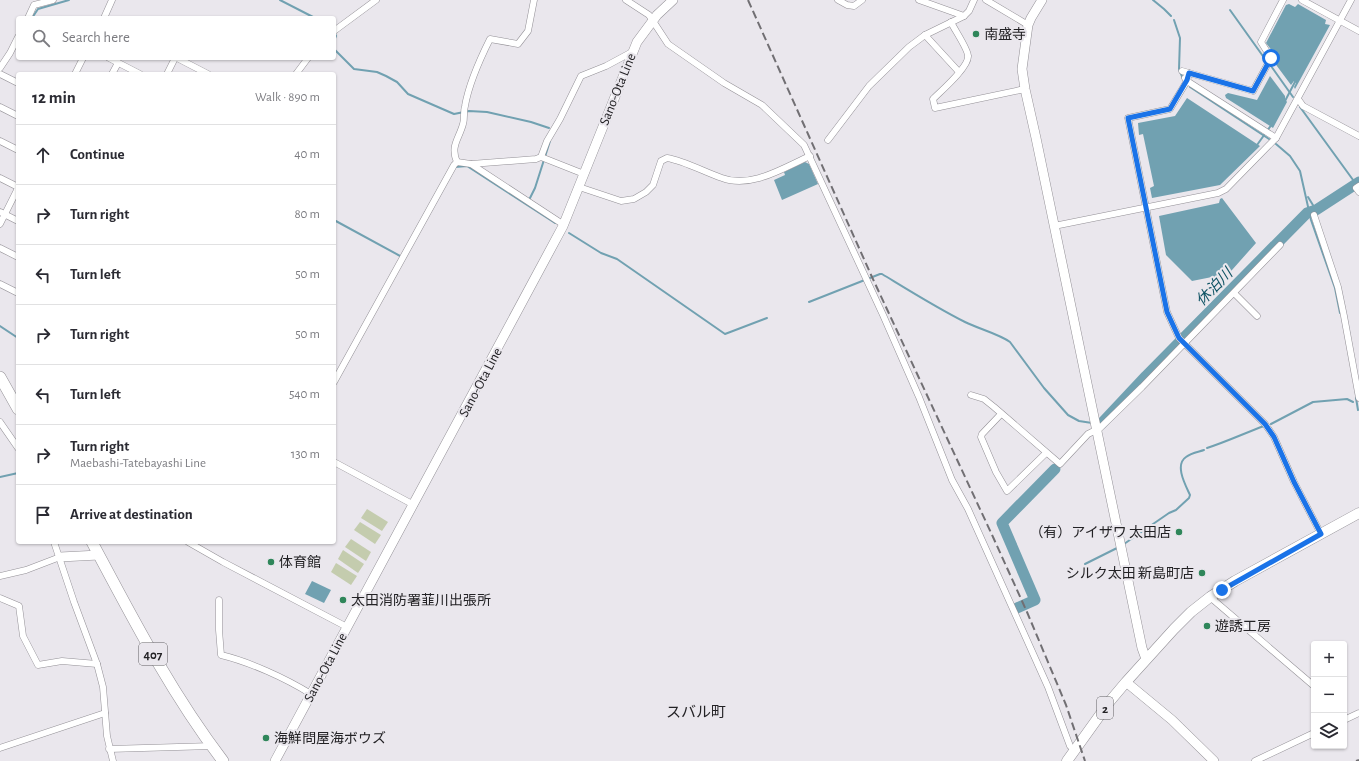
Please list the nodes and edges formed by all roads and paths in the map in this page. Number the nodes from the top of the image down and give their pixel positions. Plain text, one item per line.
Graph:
1 (53, 0) edge
2 (112, 0) edge
3 (376, 0) edge
4 (534, 0) edge
5 (626, 0) edge
6 (673, 0) edge
7 (838, 0) edge
8 (862, 0) edge
9 (919, 0) edge
10 (974, 0) edge
11 (986, 0) edge
12 (1042, 0) edge
13 (1284, 0) edge
14 (1302, 0) edge
15 (1351, 0) edge
16 (29, 16) edge
17 (105, 16) edge
18 (964, 16) junction
19 (653, 19) junction
20 (1340, 20) junction
21 (951, 22) junction
22 (1028, 25) junction
23 (336, 30) edge
24 (1359, 30) edge
25 (925, 35) junction
26 (16, 41) edge
27 (632, 52) junction
28 (82, 60) edge
29 (114, 60) edge
30 (175, 60) edge
31 (180, 60) edge
32 (306, 60) edge
33 (118, 62) junction
34 (0, 68) edge
35 (76, 72) edge
36 (113, 72) edge
37 (136, 72) edge
38 (168, 72) edge
39 (204, 72) edge
40 (298, 72) edge
41 (959, 72) junction
42 (0, 74) edge
43 (1187, 80) junction
44 (16, 82) edge
45 (1025, 89) junction
46 (1298, 99) junction
47 (0, 107) edge
48 (16, 115) edge
49 (1359, 136) edge
50 (1276, 138) junction
51 (828, 140) dead end
52 (0, 141) edge
53 (16, 149) edge
54 (810, 156) junction
55 (544, 158) junction
56 (457, 162) junction
57 (471, 164) junction
58 (584, 174) junction
59 (0, 178) edge
60 (16, 186) edge
61 (579, 186) junction
62 (1359, 186) edge
63 (16, 190) edge
64 (1359, 192) edge
65 (1147, 206) junction
66 (2, 214) edge
67 (1314, 215) dead end
68 (16, 220) edge
69 (0, 224) edge
70 (564, 225) junction
71 (1054, 226) junction
72 (1280, 245) dead end
73 (0, 248) edge
74 (16, 256) edge
75 (0, 284) edge
76 (16, 292) edge
77 (1234, 293) junction
78 (1257, 316) dead end
79 (1182, 341) junction
80 (0, 377) edge
81 (336, 378) edge
82 (971, 395) dead end
83 (1359, 398) edge
84 (16, 405) edge
85 (1001, 414) junction
86 (0, 424) edge
87 (1096, 430) junction
88 (16, 445) edge
89 (1046, 453) junction
90 (336, 463) edge
91 (414, 505) junction
92 (1359, 513) edge
93 (1321, 534) junction
94 (55, 544) edge
95 (93, 544) edge
96 (192, 544) edge
97 (99, 555) junction
98 (60, 557) junction
99 (0, 576) edge
100 (1210, 597) junction
101 (0, 598) edge
102 (219, 600) dead end
103 (347, 627) junction
104 (1146, 659) junction
105 (97, 664) junction
106 (1126, 682) junction
107 (1311, 683) edge
108 (311, 694) junction
109 (105, 713) junction
110 (1359, 713) edge
111 (1347, 716) edge
112 (1311, 734) edge
113 (212, 746) junction
114 (0, 748) edge
115 (109, 749) junction
116 (1074, 750) junction
117 (113, 761) edge
118 (223, 761) edge
119 (275, 761) edge
120 (1067, 761) edge
121 (1214, 761) edge
122 (1255, 761) edge

1 - 16 street
2 - 17 street
3 - 23 street
4 - 56 street
5 - 19 street
6 - 19 main road, Sano-Ota Line
7 - 8 street
9 - 18 street
10 - 18 street
11 - 22 street
12 - 22 main road
13 - 43 street
14 - 20 street
15 - 20 street
18 - 21 street
19 - 27 main road, Sano-Ota Line
19 - 54 street
20 - 24 street
20 - 46 street
21 - 25 street
21 - 41 street
22 - 45 main road
25 - 41 street
25 - 51 street
26 - 34 street
27 - 55 street
27 - 58 main road, Sano-Ota Line
28 - 35 street
29 - 33 street
30 - 38 street
31 - 39 street
32 - 40 street
33 - 36 street
33 - 37 street
41 - 45 street
42 - 44 street
43 - 50 street
43 - 65 street
45 - 71 main road
46 - 49 street
46 - 50 street
47 - 48 street
50 - 65 street
52 - 53 street
54 - 61 street
54 - 116 street
55 - 57 street
55 - 58 street
56 - 57 street
56 - 81 street
57 - 70 street
58 - 61 main road, Sano-Ota Line
59 - 60 street
61 - 70 main road, Sano-Ota Line
62 - 64 street
63 - 66 street
65 - 71 street
65 - 79 street
66 - 68 street
66 - 69 street
67 - 83 street
70 - 91 main road, Sano-Ota Line
71 - 87 main road
72 - 77 street
73 - 74 street
75 - 76 street
77 - 78 street
77 - 79 street
79 - 87 street
79 - 93 street
80 - 84 highway
82 - 85 street
85 - 89 street
85 - 89 street
86 - 88 street
87 - 89 street
87 - 104 main road
90 - 91 street
91 - 103 main road, Sano-Ota Line
92 - 93 main road, 2
93 - 100 main road, 2
94 - 98 street
95 - 97 highway, 407
96 - 103 street
97 - 98 main road
97 - 113 highway, 407
98 - 99 street
98 - 105 street
100 - 104 main road, 2
100 - 107 street
101 - 105 street
102 - 108 street
103 - 108 main road, Sano-Ota Line
104 - 106 main road, 2
105 - 109 street
106 - 116 main road, 2
106 - 121 main road
108 - 119 main road, Sano-Ota Line
109 - 114 street
109 - 115 street
110 - 111 street
112 - 122 street
113 - 115 street
113 - 118 highway, 407
115 - 117 street
116 - 120 main road, 2

